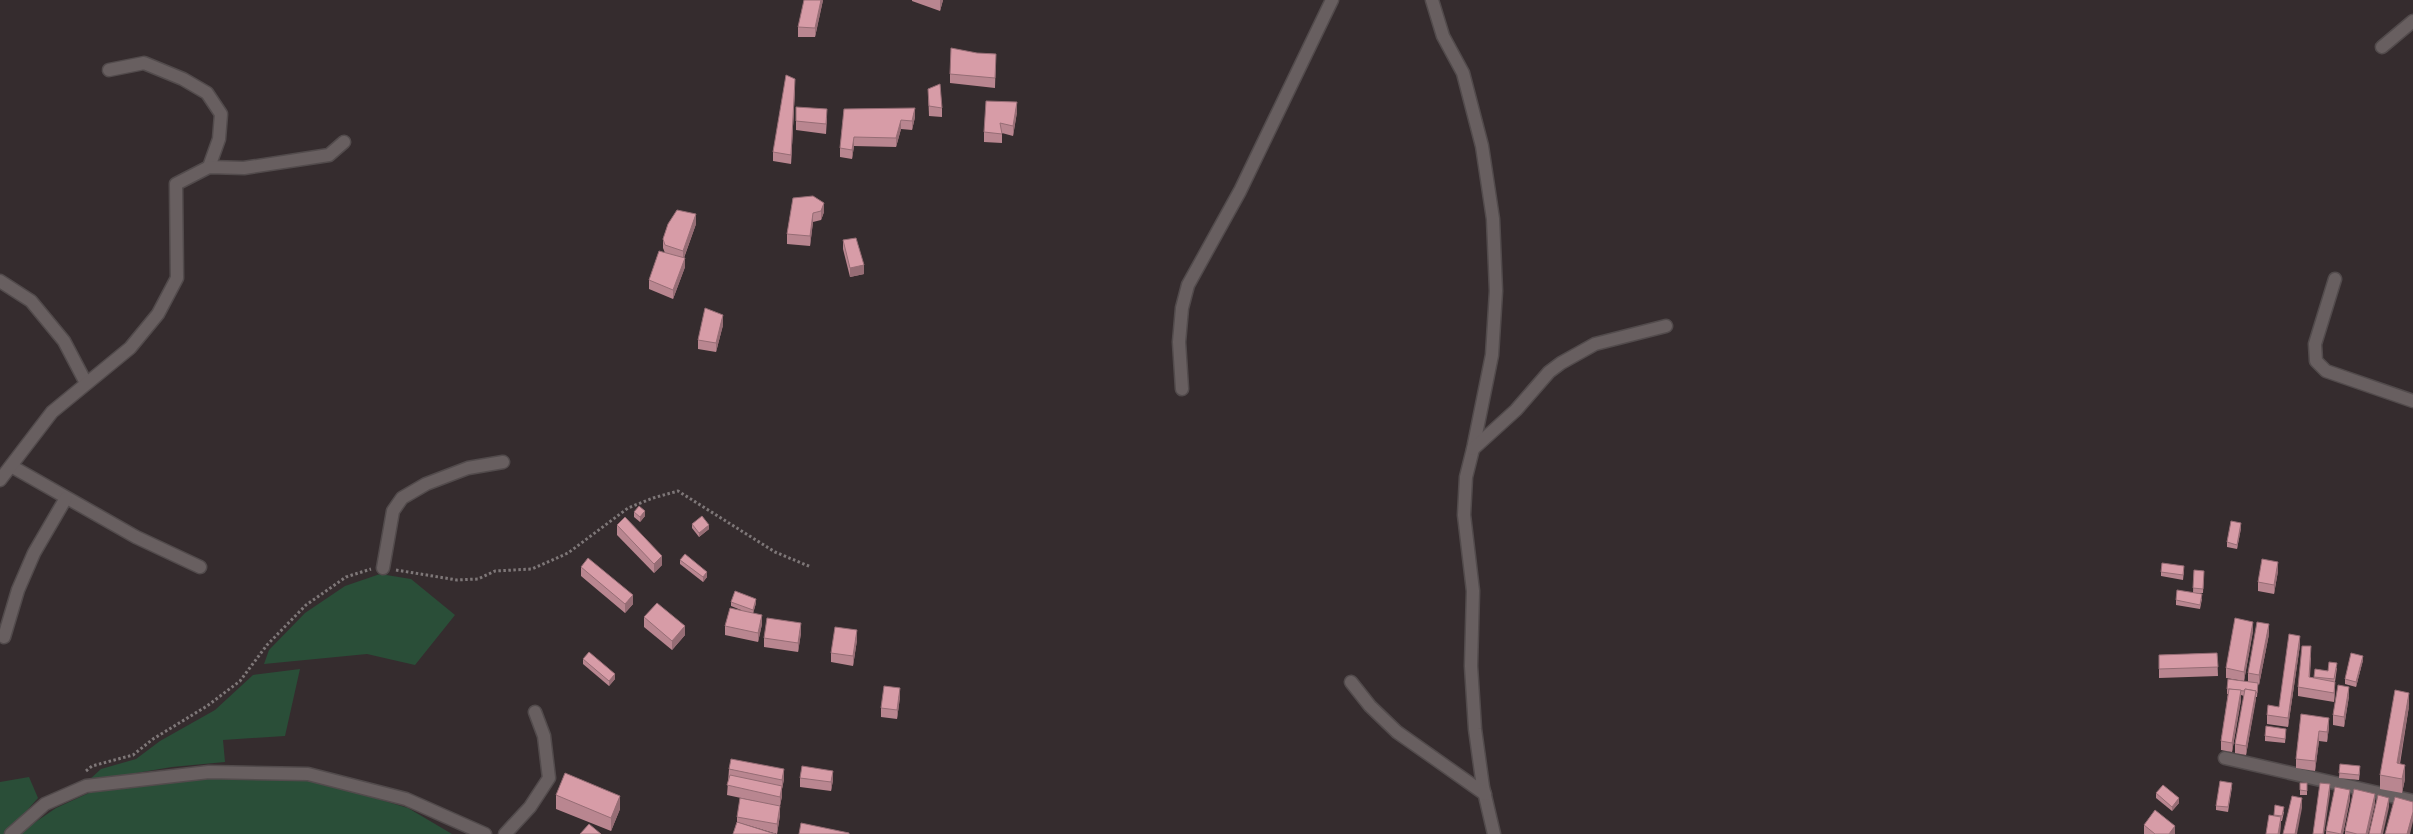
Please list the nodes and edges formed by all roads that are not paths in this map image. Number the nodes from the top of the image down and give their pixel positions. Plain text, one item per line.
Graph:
1 (1332, 0) edge
2 (1432, 0) edge
3 (2413, 21) edge
4 (2382, 46) dead end
5 (109, 70) dead end
6 (344, 142) dead end
7 (209, 167) junction
8 (2336, 280) dead end
9 (0, 281) edge
10 (1666, 326) dead end
11 (86, 383) junction
12 (1182, 389) dead end
13 (2413, 401) edge
14 (1473, 449) junction
15 (503, 462) dead end
16 (11, 466) junction
17 (0, 480) edge
18 (66, 498) junction
19 (200, 567) dead end
20 (383, 568) road end
21 (4, 637) dead end
22 (1351, 682) dead end
23 (536, 712) dead end
24 (2225, 758) dead end
25 (1485, 794) junction
26 (2413, 801) edge
27 (11, 834) edge
28 (485, 834) edge
29 (505, 834) edge
30 (1494, 834) edge

1 - 12 street
2 - 14 street
3 - 4 street
5 - 7 street
6 - 7 street
7 - 11 street
8 - 13 street
9 - 11 street
10 - 14 street
11 - 16 street
14 - 25 street
15 - 20 street
16 - 17 street
16 - 18 street
18 - 19 street
18 - 21 street
22 - 25 street
23 - 29 street
24 - 26 street
25 - 30 street
27 - 28 street

